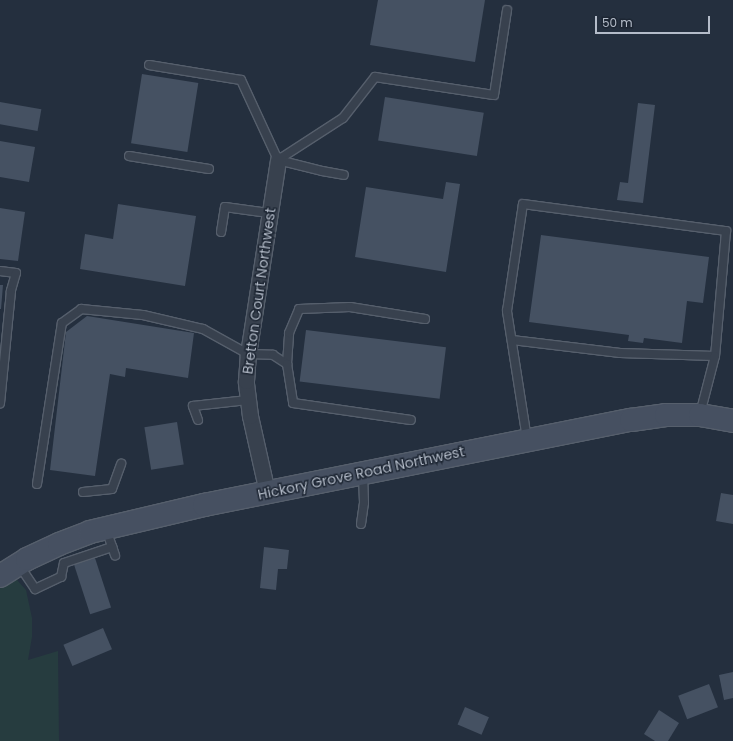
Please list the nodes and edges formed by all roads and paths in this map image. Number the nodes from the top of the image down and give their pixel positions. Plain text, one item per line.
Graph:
1 (507, 10) dead end
2 (149, 65) dead end
3 (129, 156) dead end
4 (278, 160) junction
5 (210, 169) dead end
6 (344, 175) dead end
7 (270, 213) junction
8 (221, 232) dead end
9 (0, 272) edge
10 (425, 319) dead end
11 (512, 340) junction
12 (248, 354) junction
13 (715, 356) junction
14 (287, 364) junction
15 (248, 400) junction
16 (0, 403) edge
17 (700, 415) junction
18 (198, 420) dead end
19 (411, 420) dead end
20 (733, 421) edge
21 (527, 439) junction
22 (121, 464) dead end
23 (363, 473) junction
24 (37, 484) dead end
25 (83, 492) dead end
26 (264, 497) junction
27 (361, 524) dead end
28 (111, 544) junction
29 (19, 564) junction
30 (0, 576) edge

1 - 4 lane
2 - 4 lane
3 - 5 lane
4 - 6 lane
4 - 7 street, Bretton Court Northwest
7 - 8 lane
7 - 12 street, Bretton Court Northwest
9 - 16 lane
10 - 14 lane
11 - 13 lane
11 - 13 lane
11 - 21 lane
12 - 14 lane
12 - 15 street, Bretton Court Northwest
12 - 24 lane
13 - 17 lane
14 - 19 lane
15 - 18 lane
15 - 26 street, Bretton Court Northwest
17 - 20 street, Hickory Grove Road Northwest
17 - 21 street, Hickory Grove Road Northwest
21 - 23 street, Hickory Grove Road Northwest
22 - 25 lane
23 - 26 street, Hickory Grove Road Northwest
23 - 27 lane
26 - 28 street, Hickory Grove Road Northwest
28 - 29 street, Hickory Grove Road Northwest
28 - 29 lane
29 - 30 street, Hickory Grove Road Northwest

